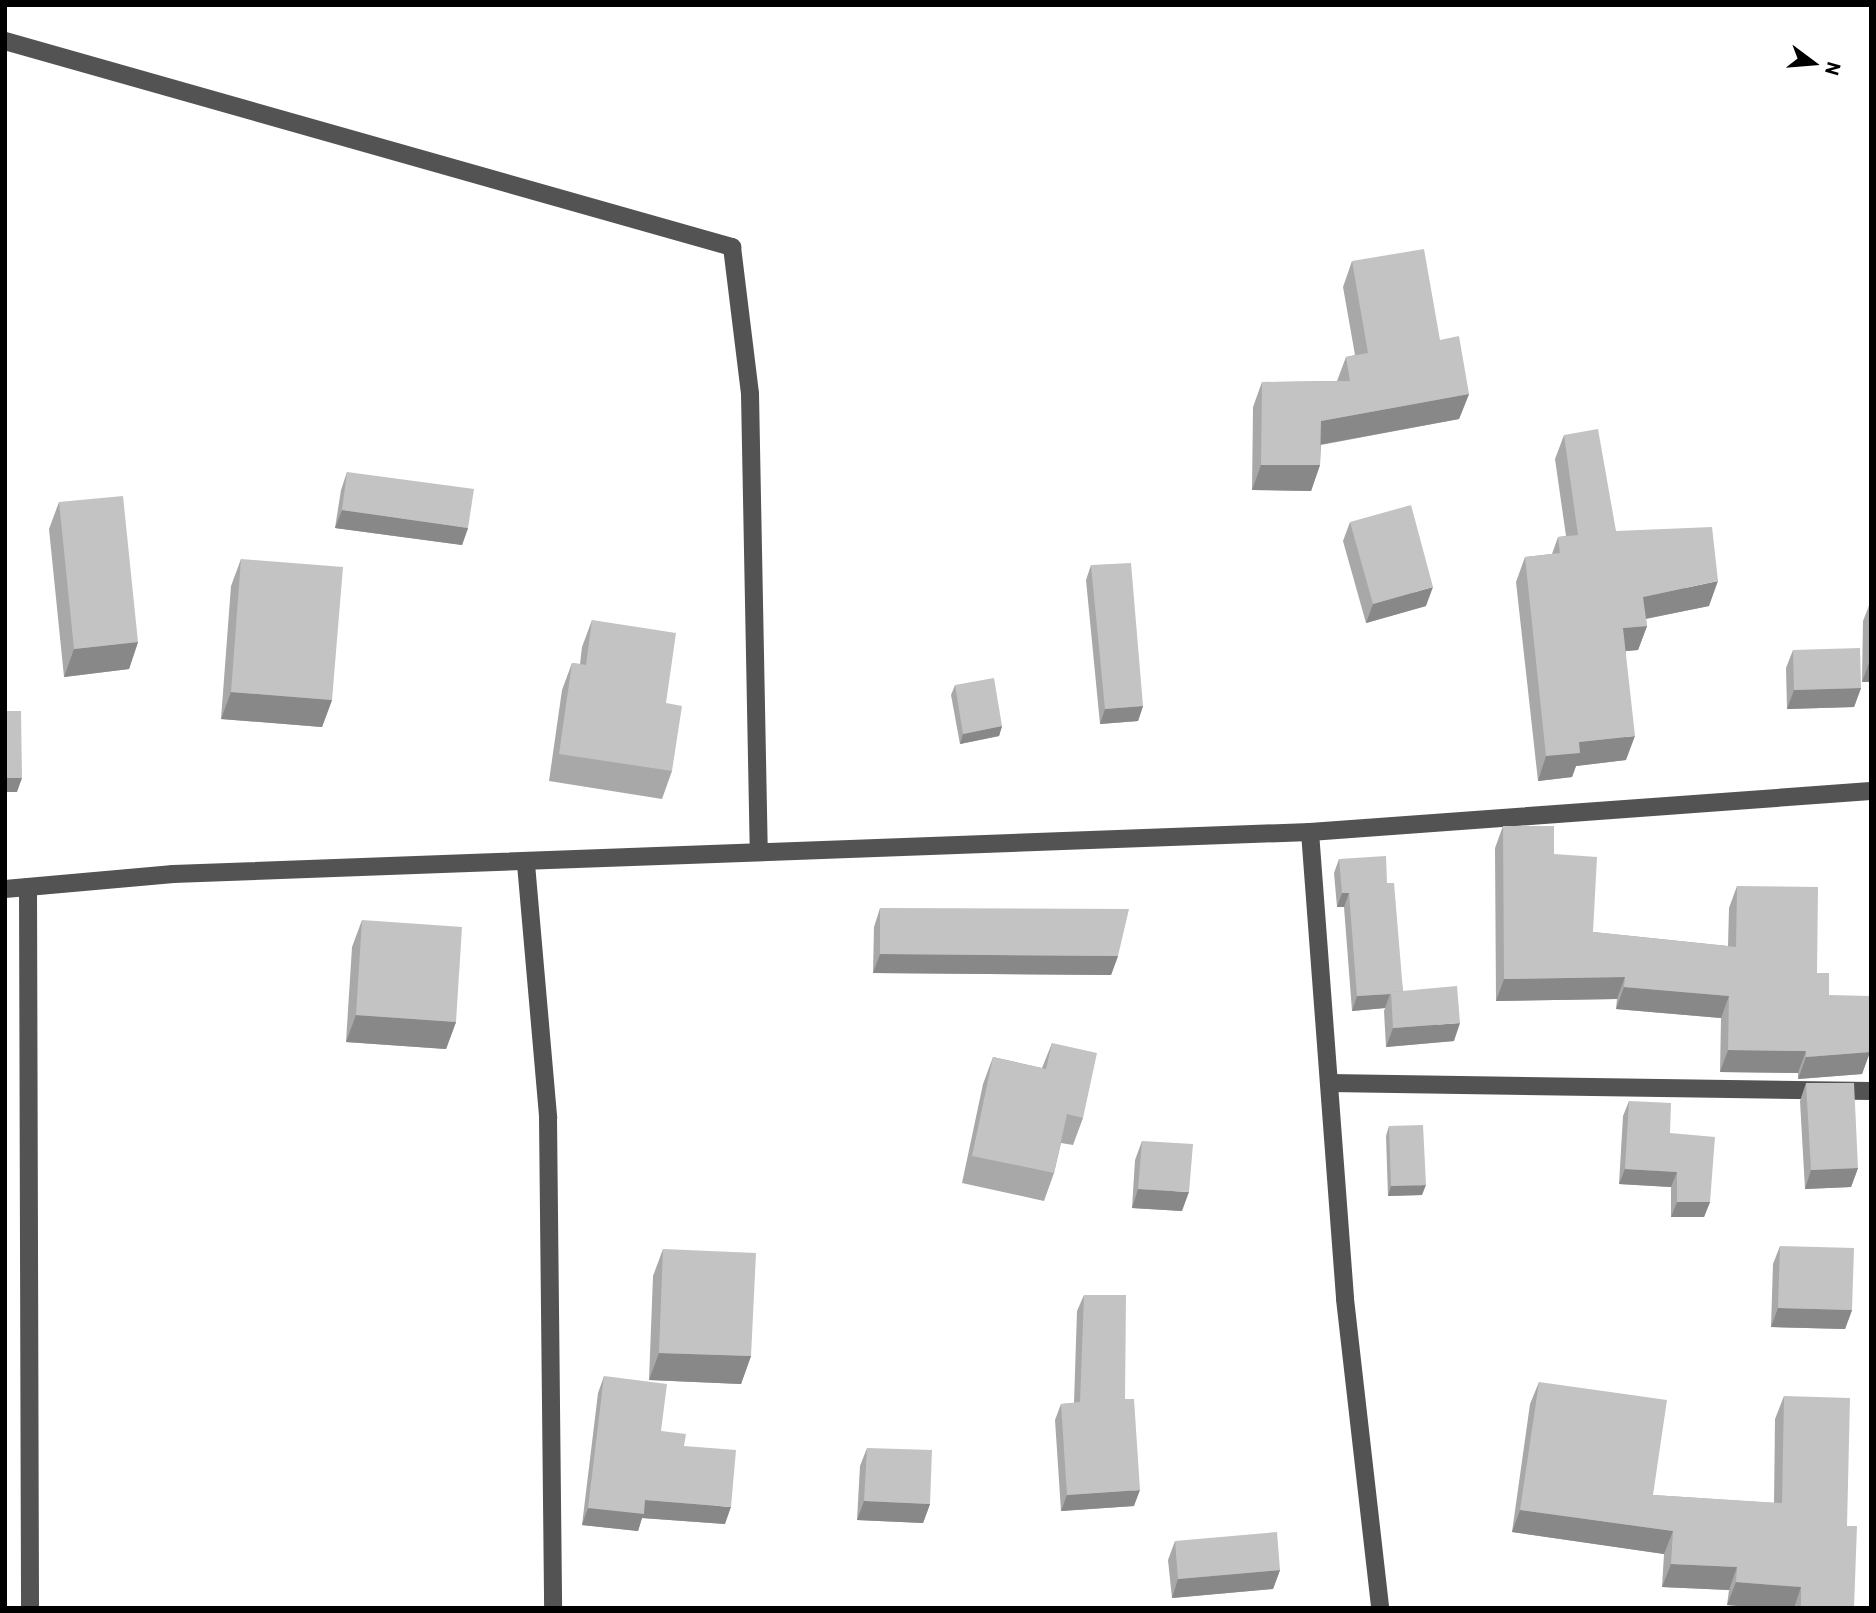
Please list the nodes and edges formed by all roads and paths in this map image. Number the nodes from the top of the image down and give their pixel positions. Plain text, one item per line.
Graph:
1 (5, 41) edge
2 (1871, 792) edge
3 (1310, 832) junction
4 (759, 852) junction
5 (526, 864) junction
6 (28, 887) junction
7 (5, 889) edge
8 (1329, 1083) junction
9 (1871, 1091) edge
10 (30, 1608) edge
11 (553, 1608) edge
12 (1380, 1608) edge

1 - 4 street
2 - 3 street
3 - 4 street
3 - 8 street
4 - 5 street
5 - 6 street
5 - 11 street
6 - 7 street
6 - 10 street
8 - 9 street
8 - 12 street

